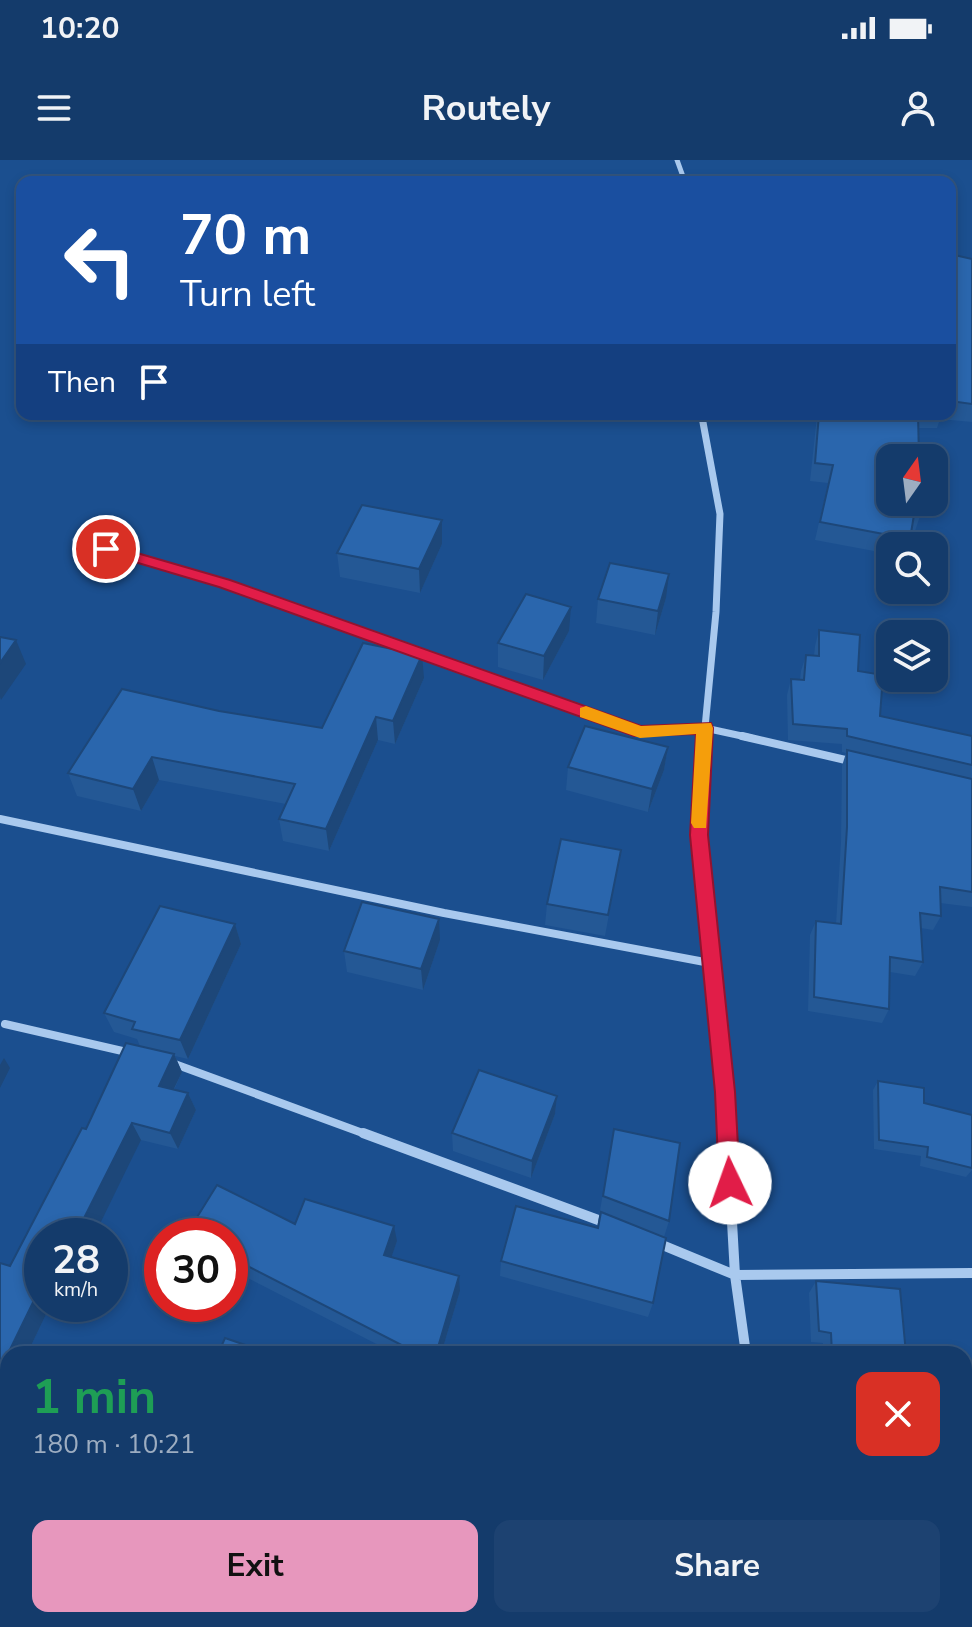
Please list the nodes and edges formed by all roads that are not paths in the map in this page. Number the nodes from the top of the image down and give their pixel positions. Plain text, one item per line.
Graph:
1 (703, 420) edge
2 (76, 540) dead end
3 (705, 728) junction
4 (868, 765) edge
5 (0, 819) edge
6 (710, 963) junction
7 (5, 1024) dead end
8 (143, 1056) edge
9 (158, 1059) edge
10 (621, 1229) edge
11 (650, 1240) edge
12 (972, 1273) edge
13 (735, 1275) junction
14 (745, 1346) edge

1 - 3 street
2 - 3 street
3 - 4 street
3 - 6 street
5 - 6 street
6 - 13 street
7 - 8 street
9 - 10 street
11 - 13 street
12 - 13 street
13 - 14 street

